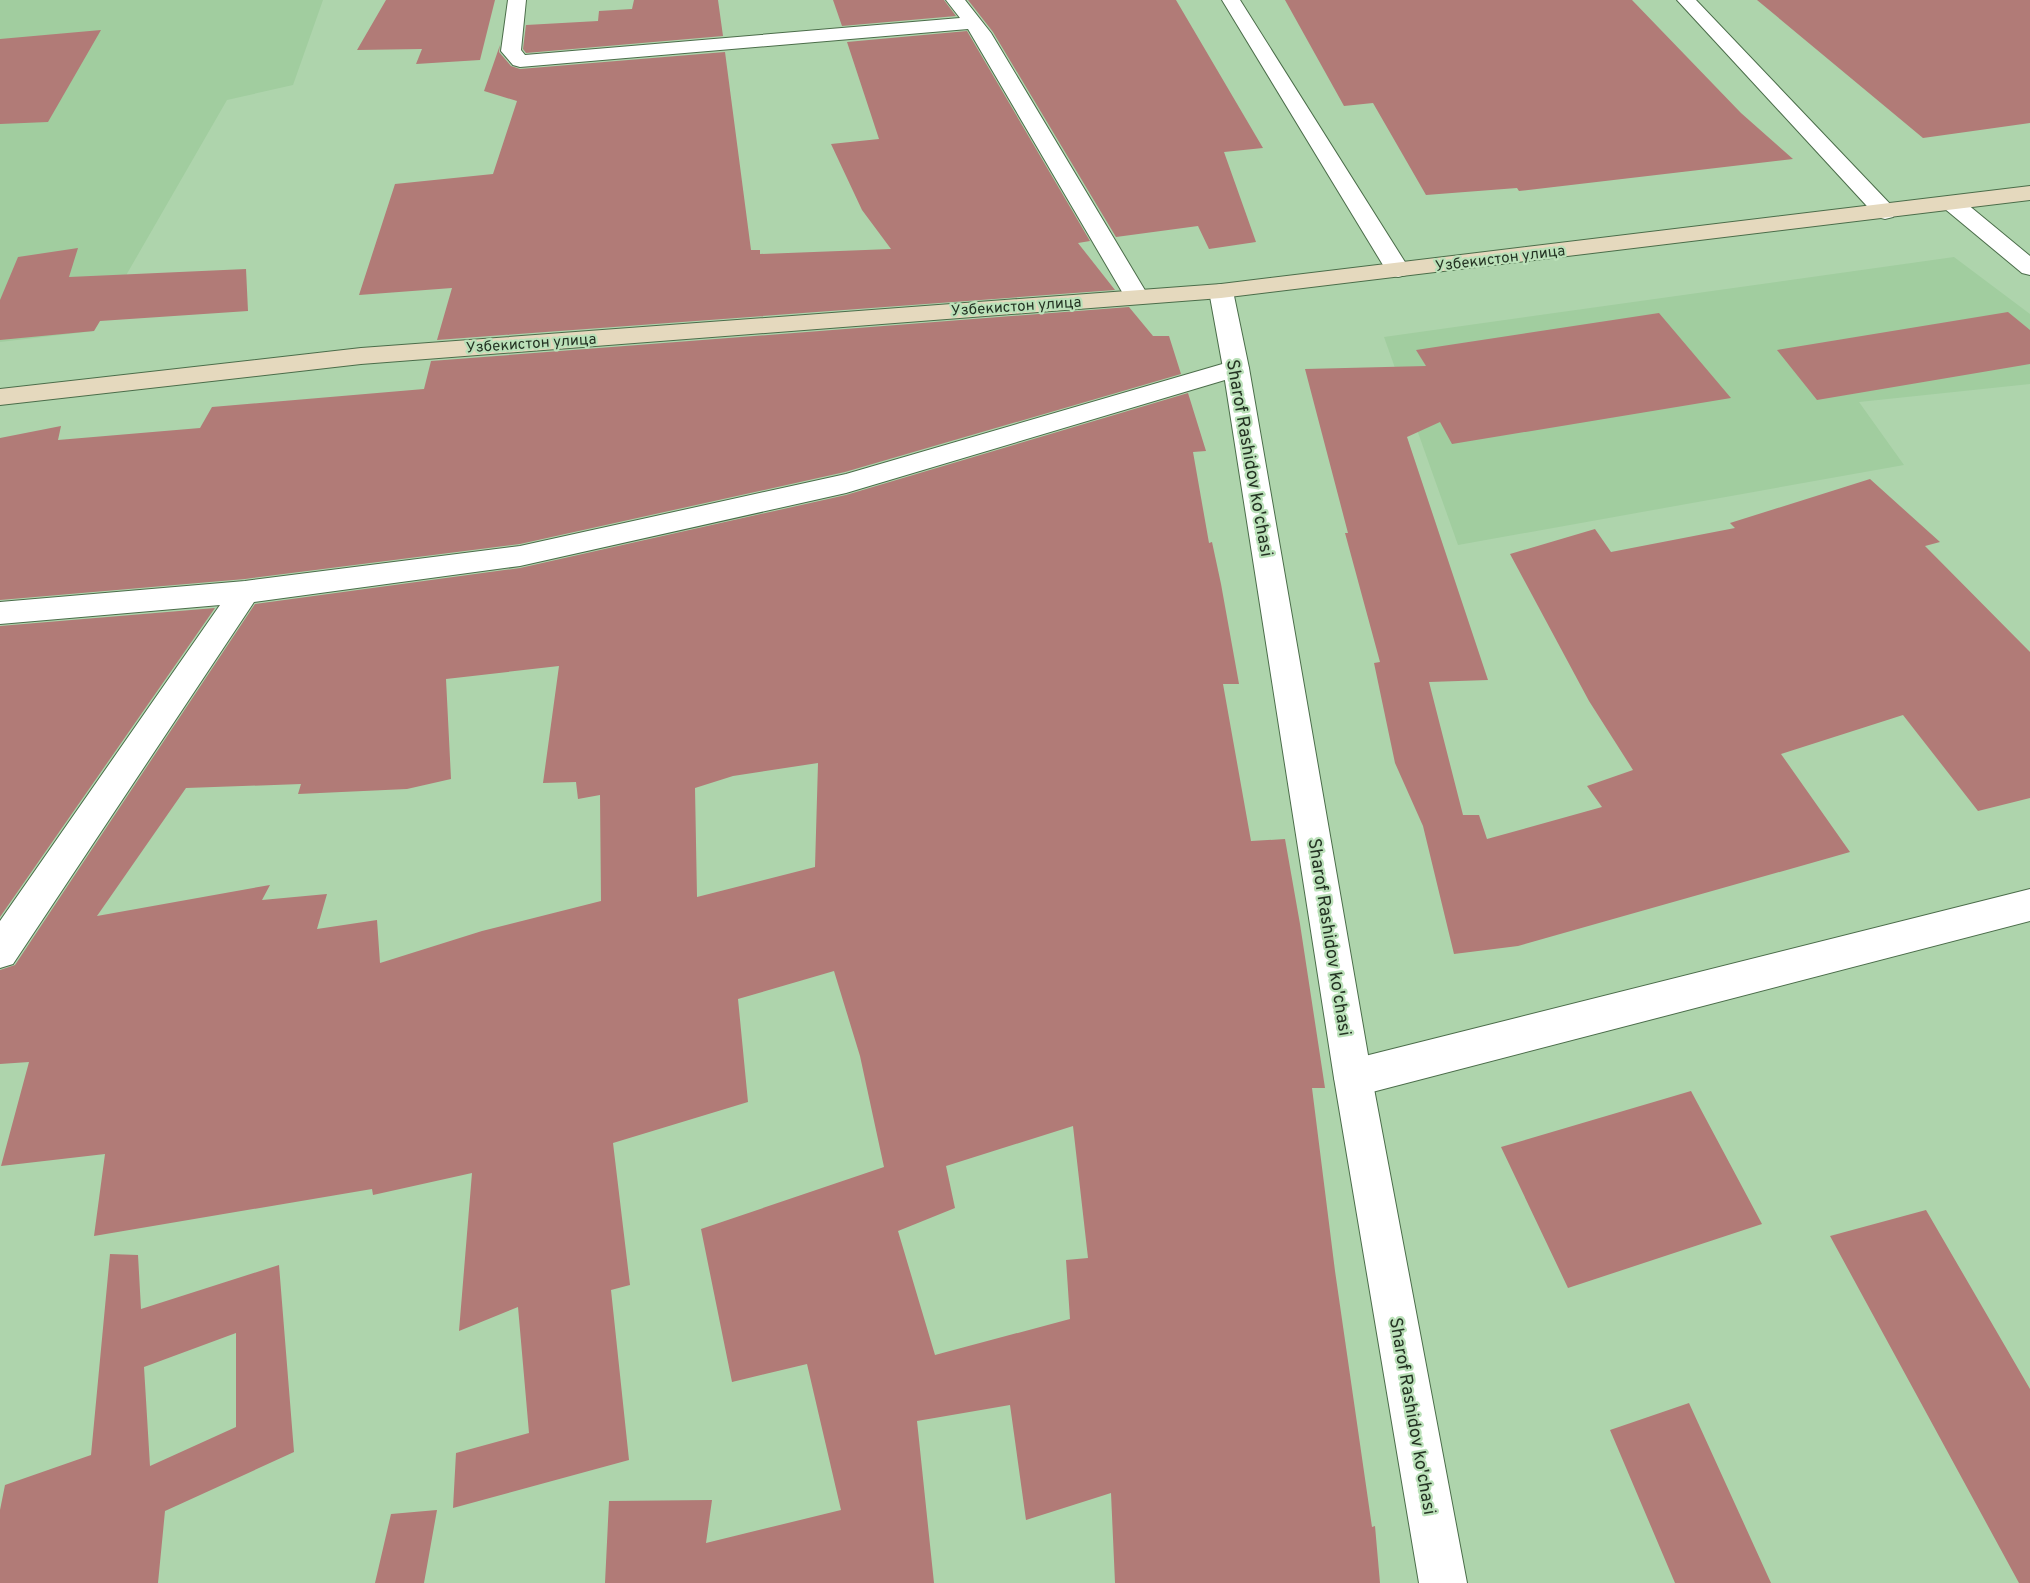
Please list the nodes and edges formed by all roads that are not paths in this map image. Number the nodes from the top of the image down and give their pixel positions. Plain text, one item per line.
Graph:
1 (517, 0) edge
2 (955, 0) edge
3 (1231, 0) edge
4 (1686, 0) edge
5 (973, 23) junction
6 (2030, 194) edge
7 (1953, 204) junction
8 (1885, 212) junction
9 (2030, 268) edge
10 (1398, 270) junction
11 (1221, 291) junction
12 (1137, 297) junction
13 (1236, 368) junction
14 (0, 397) edge
15 (245, 592) junction
16 (0, 613) edge
17 (2030, 905) edge
18 (0, 952) edge
19 (1353, 1078) junction
20 (1443, 1583) edge

1 - 5 street
2 - 5 street
3 - 10 street
4 - 8 street
5 - 12 street
6 - 7 main road, Узбекистон улица
7 - 8 main road, Узбекистон улица
7 - 9 street
8 - 10 main road, Узбекистон улица
10 - 11 main road, Узбекистон улица
11 - 12 main road, Узбекистон улица
11 - 13 street, Sharof Rashidov ko'chasi
12 - 14 main road, Узбекистон улица
13 - 15 street
13 - 19 street, Sharof Rashidov ko'chasi
15 - 16 street
15 - 18 street
17 - 19 street
19 - 20 street, Sharof Rashidov ko'chasi

